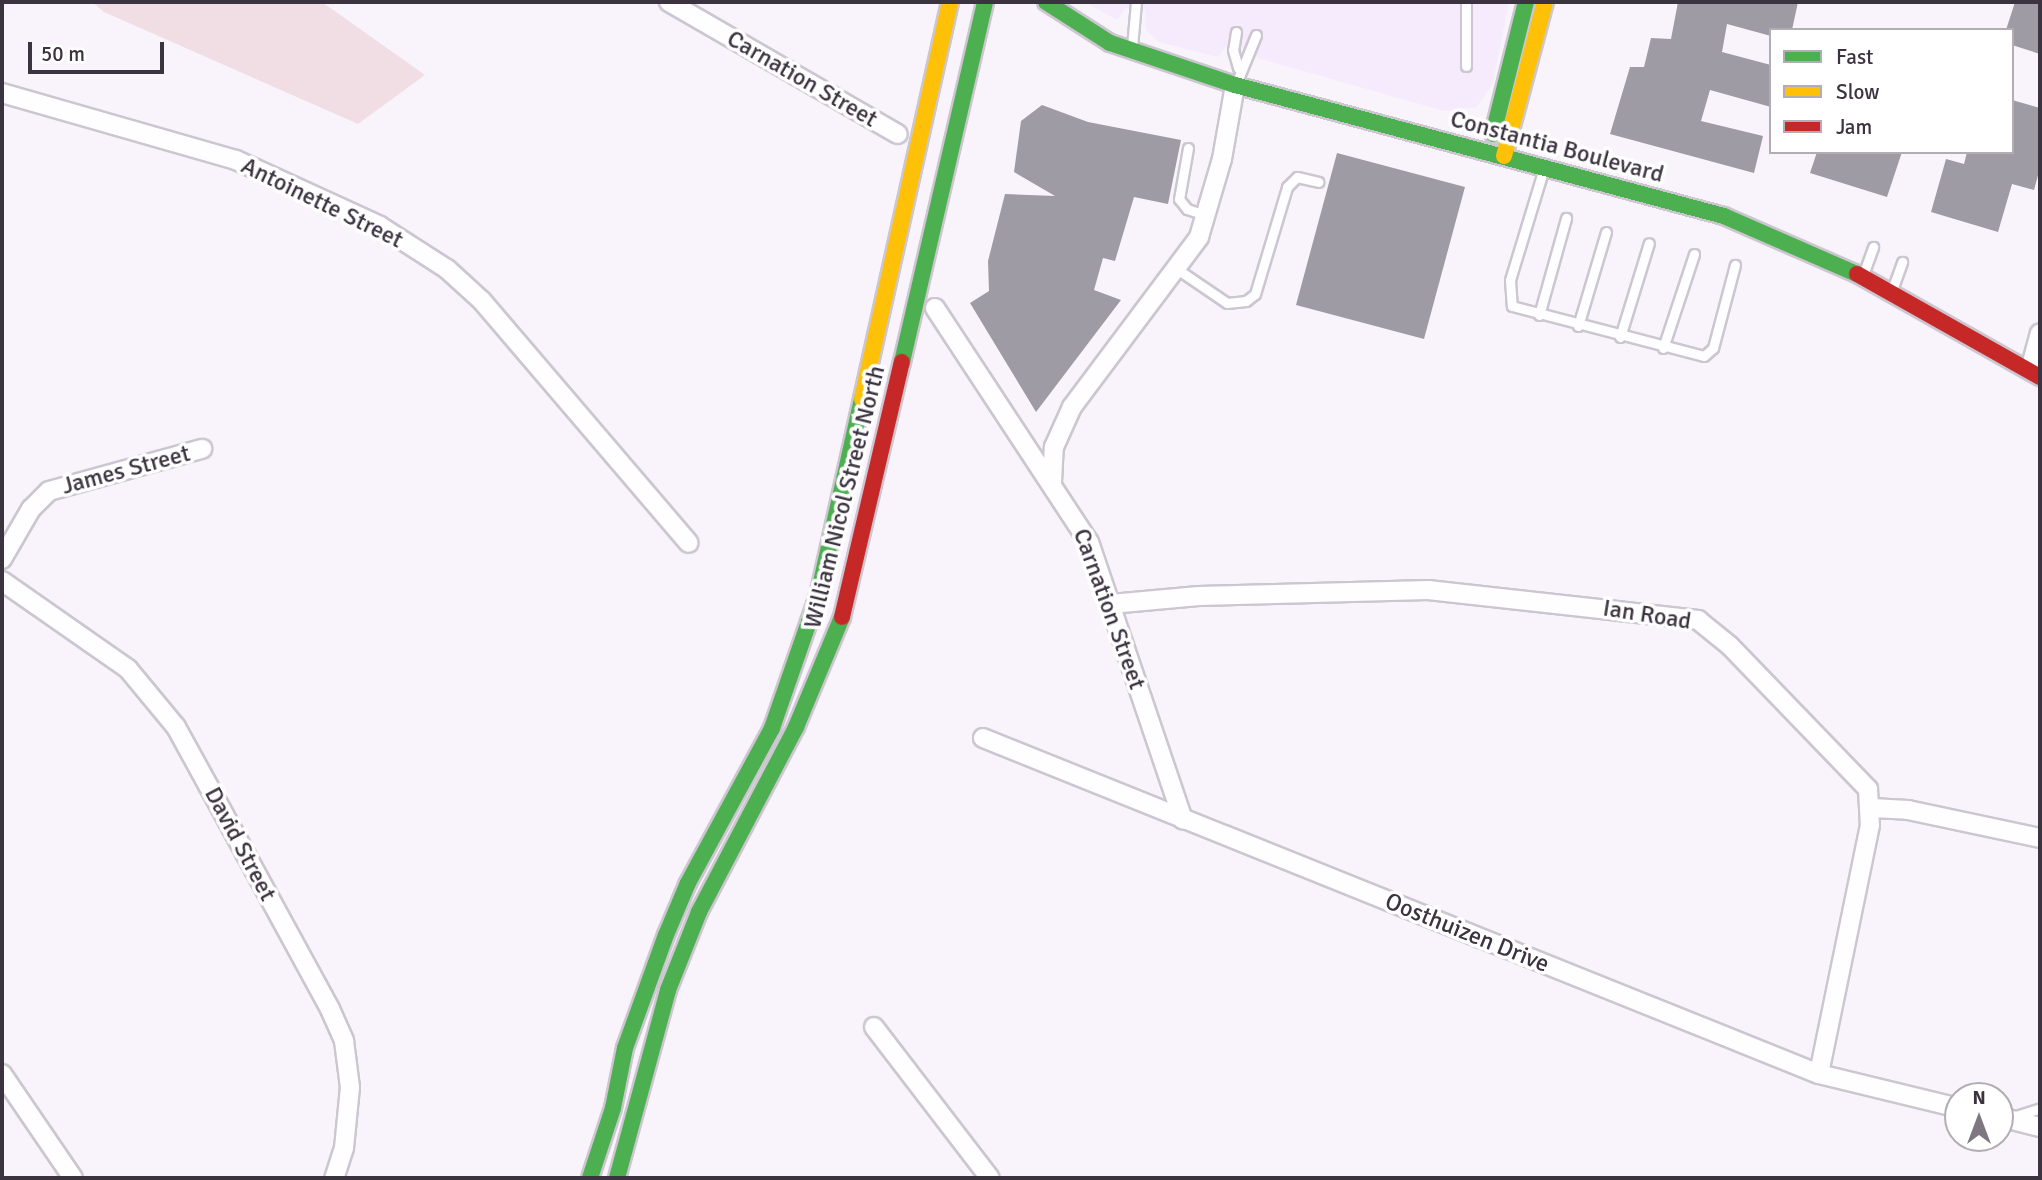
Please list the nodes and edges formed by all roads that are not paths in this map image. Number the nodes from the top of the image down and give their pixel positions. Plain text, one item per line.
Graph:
1 (670, 2) edge
2 (950, 2) edge
3 (985, 2) edge
4 (1046, 2) edge
5 (1136, 2) edge
6 (1466, 2) edge
7 (1526, 2) edge
8 (1545, 2) edge
9 (1236, 32) dead end
10 (1256, 35) dead end
11 (1132, 52) junction
12 (1466, 66) dead end
13 (1237, 77) junction
14 (2, 93) edge
15 (898, 134) dead end
16 (1188, 148) dead end
17 (1497, 153) junction
18 (1544, 166) junction
19 (1318, 182) dead end
20 (1208, 215) junction
21 (1566, 218) dead end
22 (1606, 232) dead end
23 (1649, 243) dead end
24 (1873, 247) dead end
25 (1694, 254) dead end
26 (1902, 262) dead end
27 (1735, 265) dead end
28 (1177, 269) junction
29 (1863, 277) junction
30 (1891, 292) junction
31 (935, 308) dead end
32 (1539, 315) junction
33 (1578, 326) junction
34 (2040, 333) edge
35 (1620, 337) junction
36 (1663, 348) junction
37 (2035, 373) edge
38 (202, 449) dead end
39 (1052, 482) junction
40 (690, 543) dead end
41 (2, 559) edge
42 (2, 581) edge
43 (1111, 604) junction
44 (983, 738) dead end
45 (1872, 808) junction
46 (1183, 820) junction
47 (2040, 838) edge
48 (874, 1027) dead end
49 (2, 1074) edge
50 (1819, 1074) junction
51 (1944, 1105) edge
52 (2040, 1108) edge
53 (2014, 1115) edge
54 (2014, 1120) edge
55 (2040, 1126) edge
56 (73, 1178) edge
57 (334, 1178) edge
58 (590, 1178) edge
59 (617, 1178) edge
60 (990, 1178) edge

1 - 15 street, Carnation Street
2 - 58 main road, William Nicol Street North
3 - 59 main road, William Nicol Street North
4 - 11 main road, Constantia Boulevard
5 - 11 lane
6 - 12 lane
7 - 17 main road
8 - 17 main road
9 - 13 lane
10 - 13 lane
11 - 13 main road, Constantia Boulevard
13 - 17 main road, Constantia Boulevard
13 - 20 street
14 - 40 street, Antoinette Street
16 - 20 lane
17 - 18 main road, Constantia Boulevard
18 - 29 main road, Constantia Boulevard
18 - 32 lane
19 - 28 lane
20 - 28 street
21 - 32 lane
22 - 33 lane
23 - 35 lane
24 - 29 lane
25 - 36 lane
26 - 30 lane
27 - 36 lane
28 - 39 street
29 - 30 main road, Constantia Boulevard
30 - 37 main road, Constantia Boulevard
31 - 39 street, Carnation Street
32 - 33 lane
33 - 35 lane
34 - 37 street
35 - 36 lane
38 - 41 street, James Street
39 - 43 street, Carnation Street
42 - 57 street, David Street
43 - 45 street, Ian Road
43 - 46 street, Carnation Street
44 - 46 street, Oosthuizen Drive
45 - 47 street
45 - 50 street
46 - 50 street, Oosthuizen Drive
48 - 60 street
49 - 56 street
50 - 51 street, Oosthuizen Drive
52 - 53 lane
54 - 55 street

